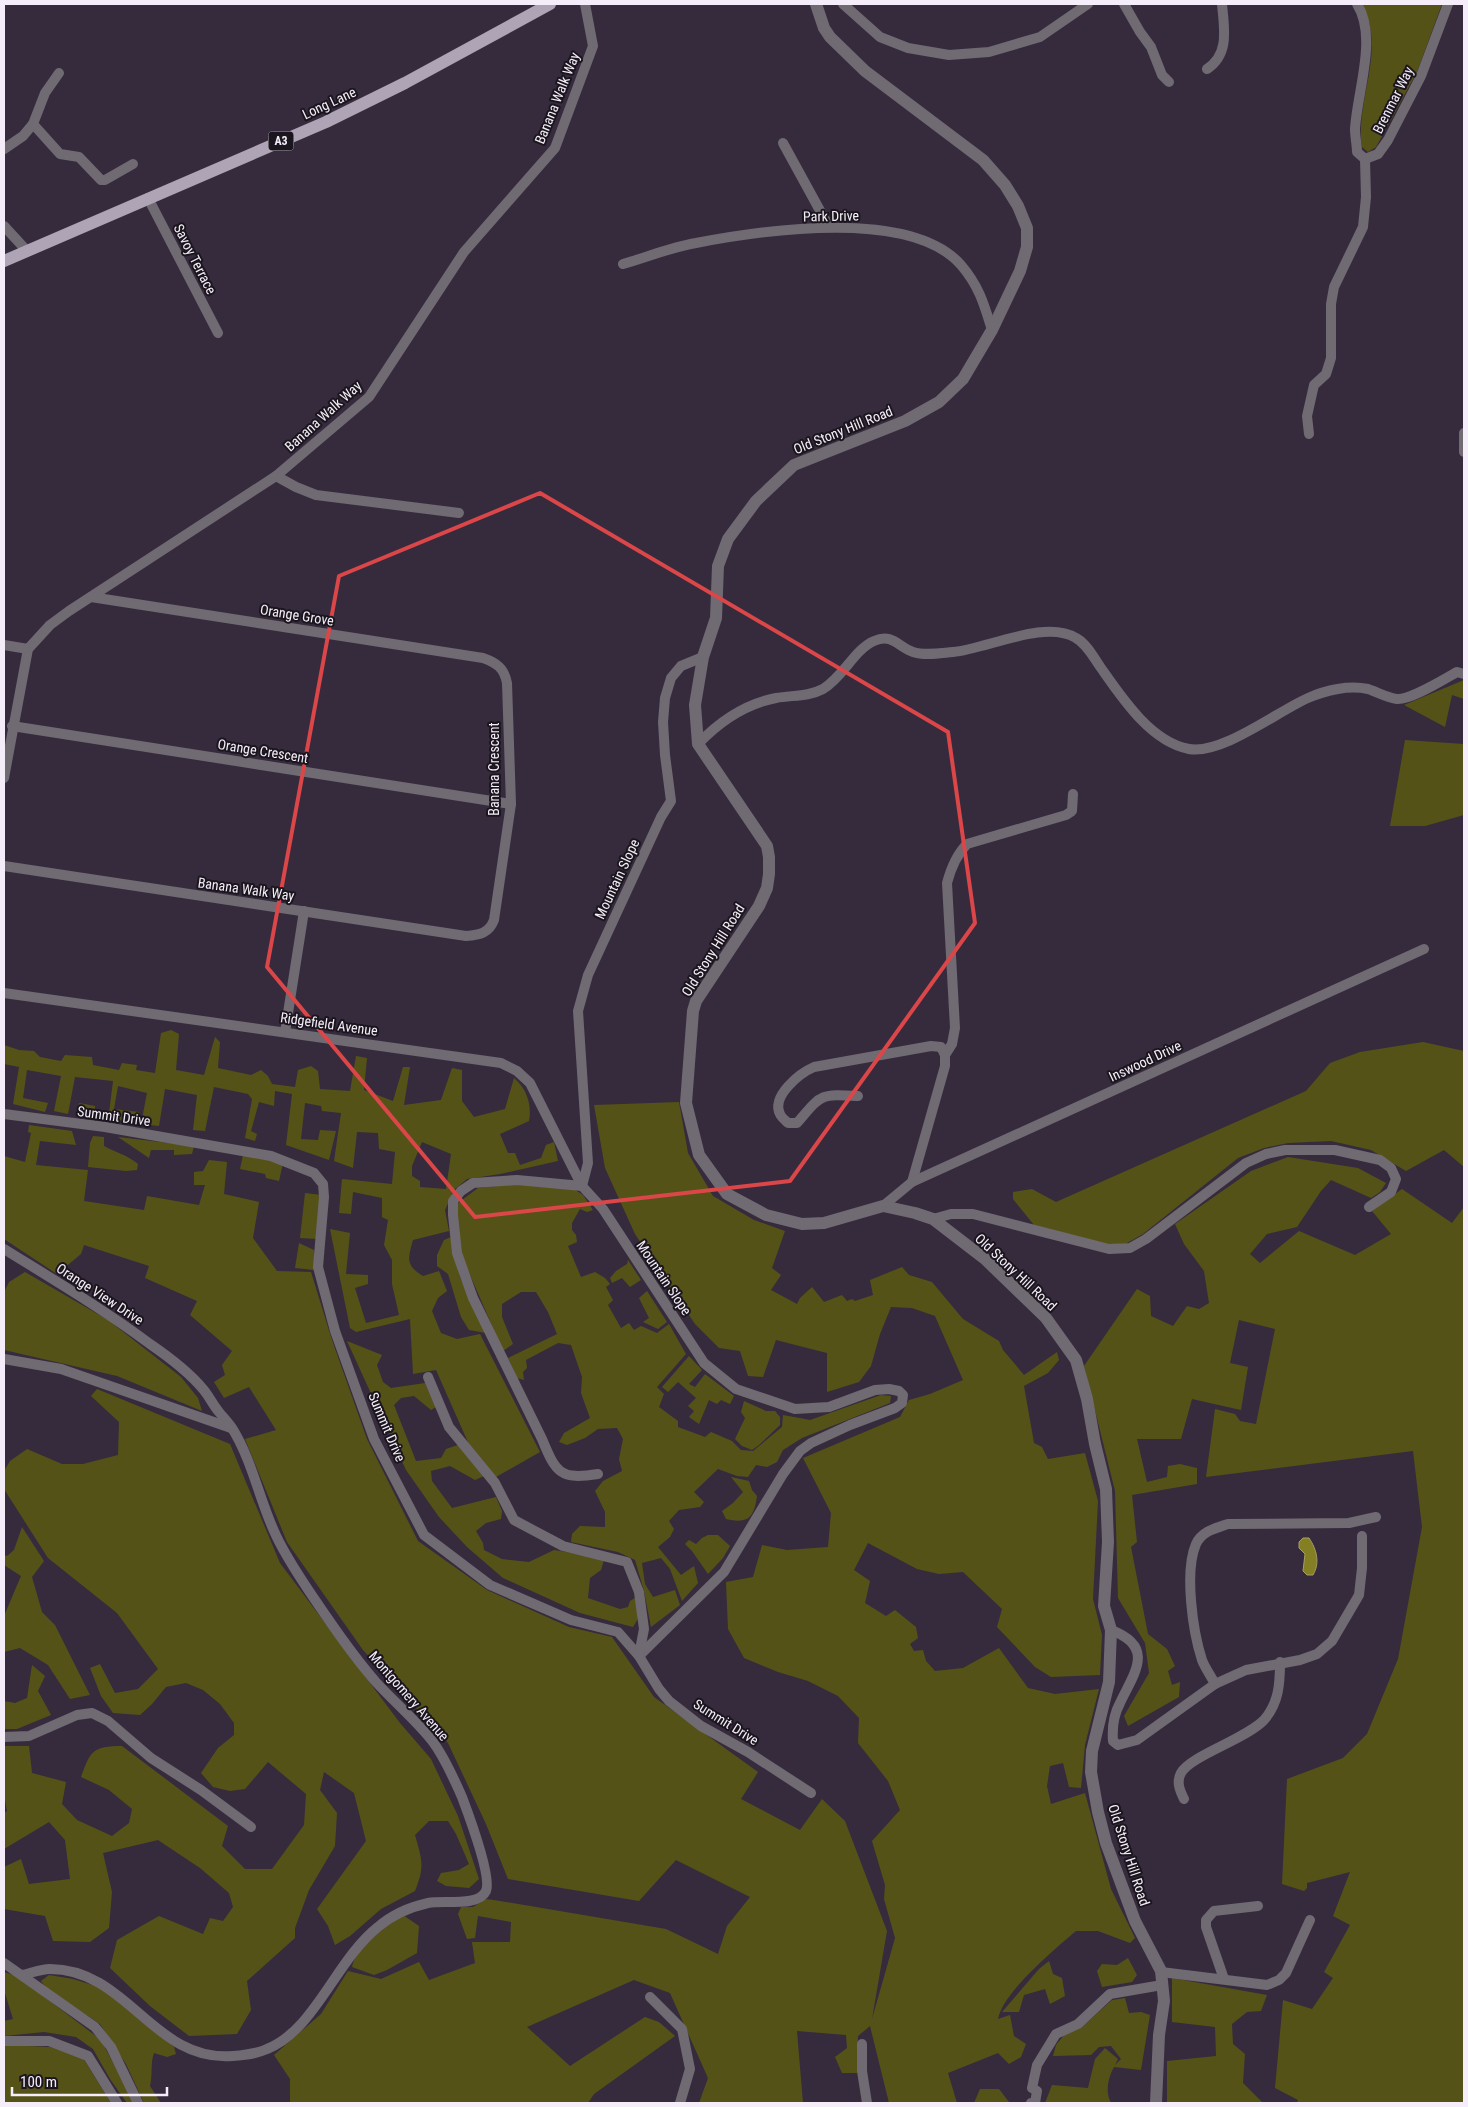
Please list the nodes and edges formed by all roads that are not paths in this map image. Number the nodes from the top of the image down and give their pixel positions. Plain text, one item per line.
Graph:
1 (550, 4) edge
2 (585, 4) edge
3 (816, 4) edge
4 (843, 4) edge
5 (1088, 4) edge
6 (1124, 4) edge
7 (1222, 4) edge
8 (1357, 4) edge
9 (1448, 4) edge
10 (1207, 69) dead end
11 (60, 73) dead end
12 (1169, 82) dead end
13 (33, 124) junction
14 (783, 143) dead end
15 (4, 149) edge
16 (1365, 159) junction
17 (133, 164) dead end
18 (148, 198) junction
19 (4, 226) edge
20 (829, 227) junction
21 (27, 250) junction
22 (4, 261) edge
23 (623, 264) dead end
24 (992, 330) junction
25 (218, 333) dead end
26 (1464, 433) edge
27 (1309, 434) dead end
28 (1464, 452) edge
29 (276, 476) junction
30 (459, 512) dead end
31 (91, 597) junction
32 (4, 645) edge
33 (28, 649) junction
34 (703, 657) junction
35 (497, 664) joint
36 (1464, 674) edge
37 (12, 726) junction
38 (698, 744) junction
39 (4, 778) edge
40 (1073, 794) dead end
41 (510, 804) junction
42 (4, 866) edge
43 (304, 911) junction
44 (485, 933) joint
45 (1424, 949) dead end
46 (4, 993) edge
47 (285, 1032) junction
48 (945, 1055) junction
49 (858, 1096) dead end
50 (4, 1114) edge
51 (912, 1182) junction
52 (582, 1186) junction
53 (884, 1206) junction
54 (1369, 1208) dead end
55 (933, 1219) junction
56 (4, 1250) edge
57 (4, 1358) edge
58 (180, 1366) joint
59 (428, 1378) dead end
60 (232, 1428) junction
61 (598, 1474) dead end
62 (1376, 1517) dead end
63 (1362, 1536) dead end
64 (1111, 1630) junction
65 (638, 1656) junction
66 (1280, 1662) junction
67 (1215, 1684) junction
68 (4, 1738) edge
69 (811, 1793) dead end
70 (1184, 1799) dead end
71 (251, 1827) dead end
72 (1258, 1906) dead end
73 (1310, 1920) dead end
74 (4, 1963) edge
75 (22, 1975) junction
76 (1162, 1978) junction
77 (1224, 1979) junction
78 (650, 1997) dead end
79 (4, 2041) edge
80 (862, 2044) dead end
81 (117, 2103) edge
82 (138, 2103) edge
83 (680, 2103) edge
84 (867, 2103) edge
85 (1031, 2103) edge
86 (1156, 2103) edge

1 - 18 main road, Long Lane / A3
2 - 29 street, Banana Walk Way
3 - 24 street, Old Stony Hill Road
4 - 5 street
6 - 12 street
7 - 10 street
8 - 16 street, Brenmar Way
9 - 16 street, Brenmar Way
11 - 13 street
13 - 15 street
13 - 17 street
14 - 20 street
16 - 27 street
18 - 21 main road, Long Lane / A3
18 - 25 street, Savoy Terrace
19 - 21 street
20 - 23 street, Park Drive
20 - 24 street, Park Drive
21 - 22 main road, Long Lane / A3
24 - 34 street, Old Stony Hill Road
26 - 28 street
29 - 30 street
29 - 31 street, Banana Walk Way
31 - 33 street, Banana Walk Way
31 - 35 street, Orange Grove
32 - 33 street
33 - 37 street
34 - 38 street, Old Stony Hill Road
34 - 52 street, Mountain Slope
35 - 41 street, Banana Crescent
36 - 38 street
37 - 39 street
37 - 41 street, Orange Crescent
38 - 53 street, Old Stony Hill Road
40 - 48 street
41 - 44 street, Banana Crescent
42 - 43 street, Banana Walk Way
43 - 44 street, Banana Walk Way
43 - 47 street
45 - 51 street, Inswood Drive
46 - 47 street, Ridgefield Avenue
47 - 52 street, Ridgefield Avenue
48 - 49 street
48 - 51 street
50 - 65 street, Summit Drive
51 - 53 street, Inswood Drive
52 - 61 street
52 - 65 street, Mountain Slope
53 - 55 street, Old Stony Hill Road
54 - 55 street
55 - 64 street, Old Stony Hill Road
56 - 58 street, Orange View Drive
57 - 60 street
58 - 60 street, Montgomery Avenue
59 - 65 street
60 - 75 street, Montgomery Avenue
62 - 67 street
63 - 66 street
64 - 67 street
64 - 76 street, Old Stony Hill Road
65 - 69 street, Summit Drive
66 - 67 street
66 - 70 street
68 - 71 street
72 - 77 street
73 - 77 street
74 - 75 street
75 - 82 street
76 - 77 street
76 - 85 street
76 - 86 street, Old Stony Hill Road
78 - 83 street
79 - 81 street
80 - 84 street

